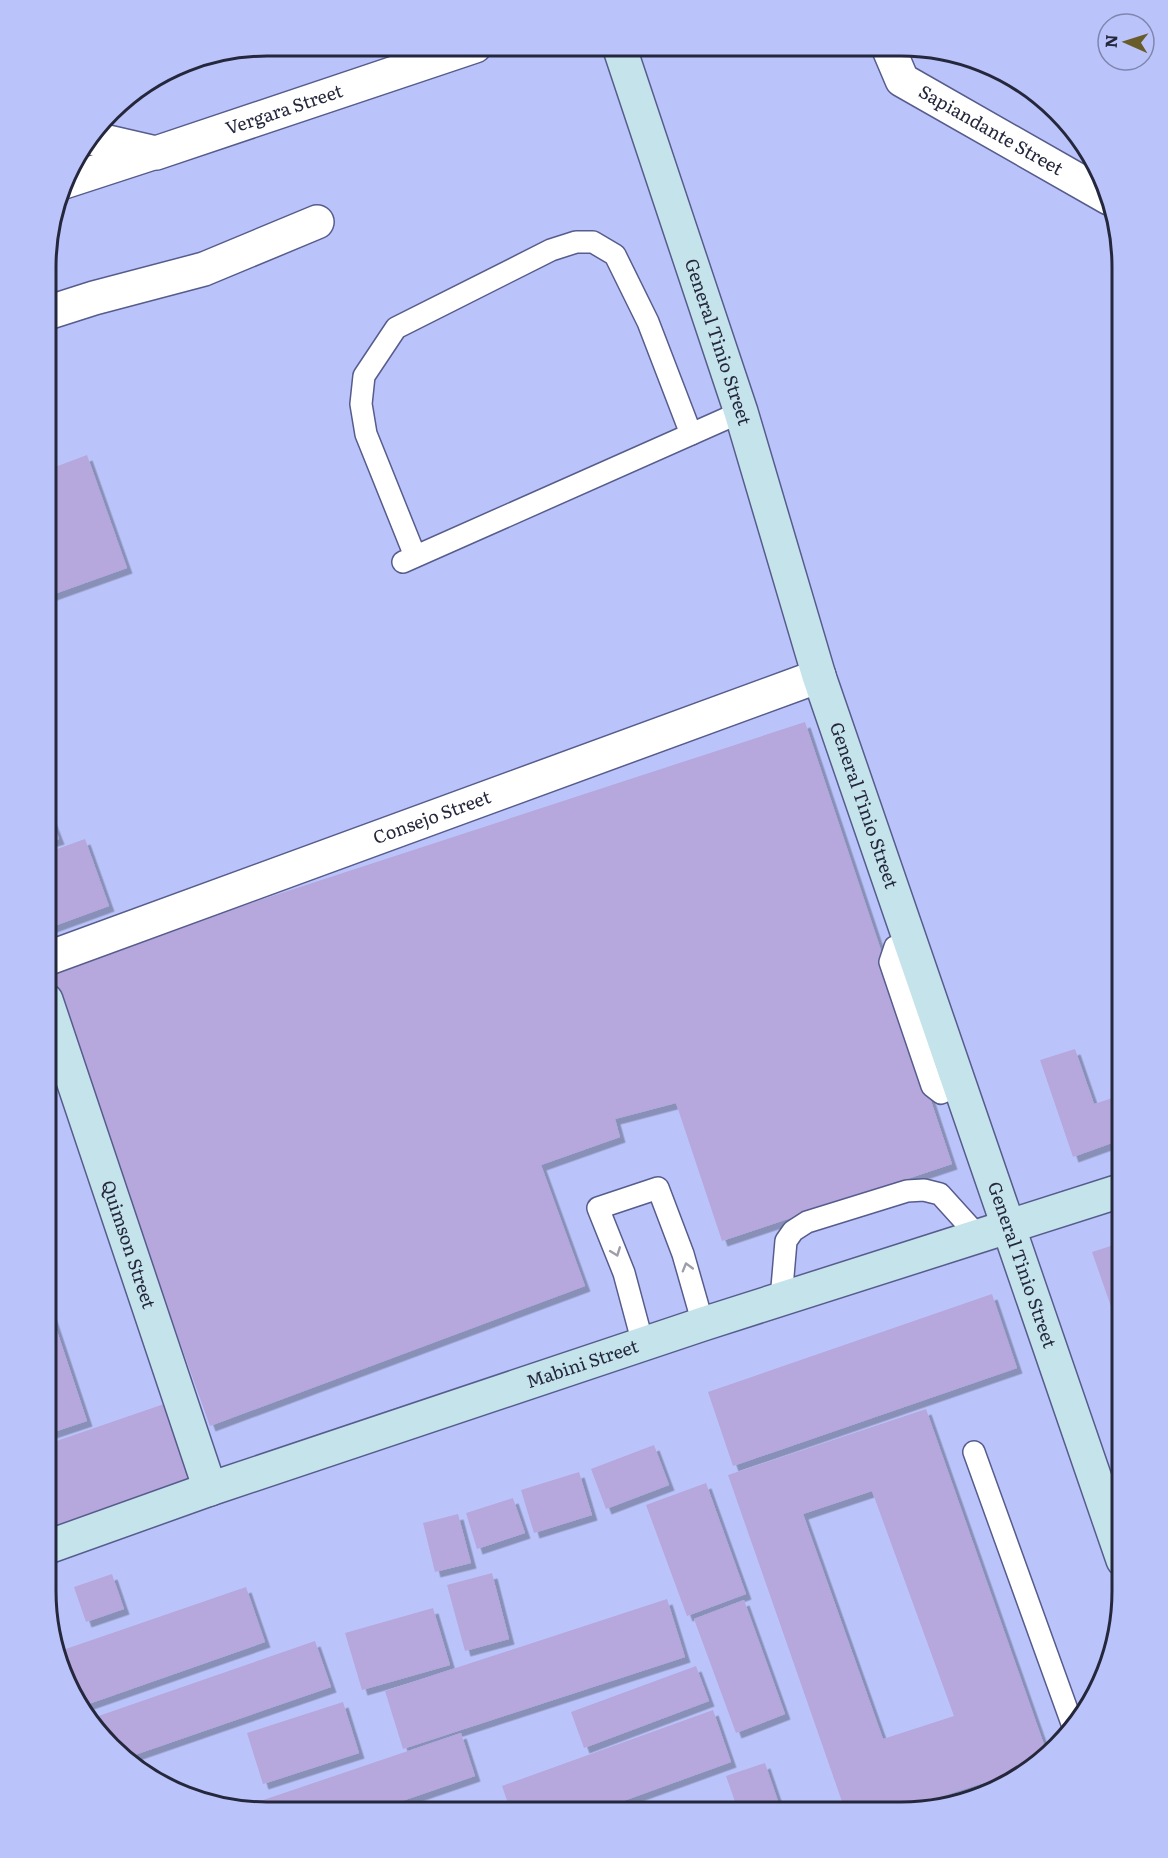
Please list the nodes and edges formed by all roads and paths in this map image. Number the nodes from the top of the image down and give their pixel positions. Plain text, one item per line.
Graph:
1 (445, 56) edge
2 (622, 56) edge
3 (892, 56) edge
4 (98, 140) edge
5 (156, 153) junction
6 (75, 179) edge
7 (1098, 192) edge
8 (317, 222) dead end
9 (56, 310) edge
10 (741, 412) junction
11 (691, 434) junction
12 (819, 676) junction
13 (56, 955) edge
14 (56, 1030) edge
15 (1112, 1194) edge
16 (992, 1232) junction
17 (781, 1299) junction
18 (703, 1324) junction
19 (643, 1344) junction
20 (974, 1452) dead end
21 (210, 1490) junction
22 (1112, 1535) edge
23 (56, 1544) edge
24 (1070, 1718) edge

1 - 5 street, Vergara Street
2 - 10 street, General Tinio Street
3 - 7 street, Sapiandante Street
4 - 5 street
5 - 6 street, Vergara Street
8 - 9 street
10 - 11 lane
10 - 12 street, General Tinio Street
11 - 11 lane
12 - 13 street, Consejo Street
12 - 16 street, General Tinio Street
14 - 21 street, Quimson Street
15 - 16 street, Mabini Street
16 - 17 street, Mabini Street
16 - 17 lane
16 - 22 street, General Tinio Street
17 - 18 street, Mabini Street
18 - 19 street, Mabini Street
18 -> 19 lane
19 - 21 street, Mabini Street
20 - 24 lane
21 - 23 street, Mabini Street

